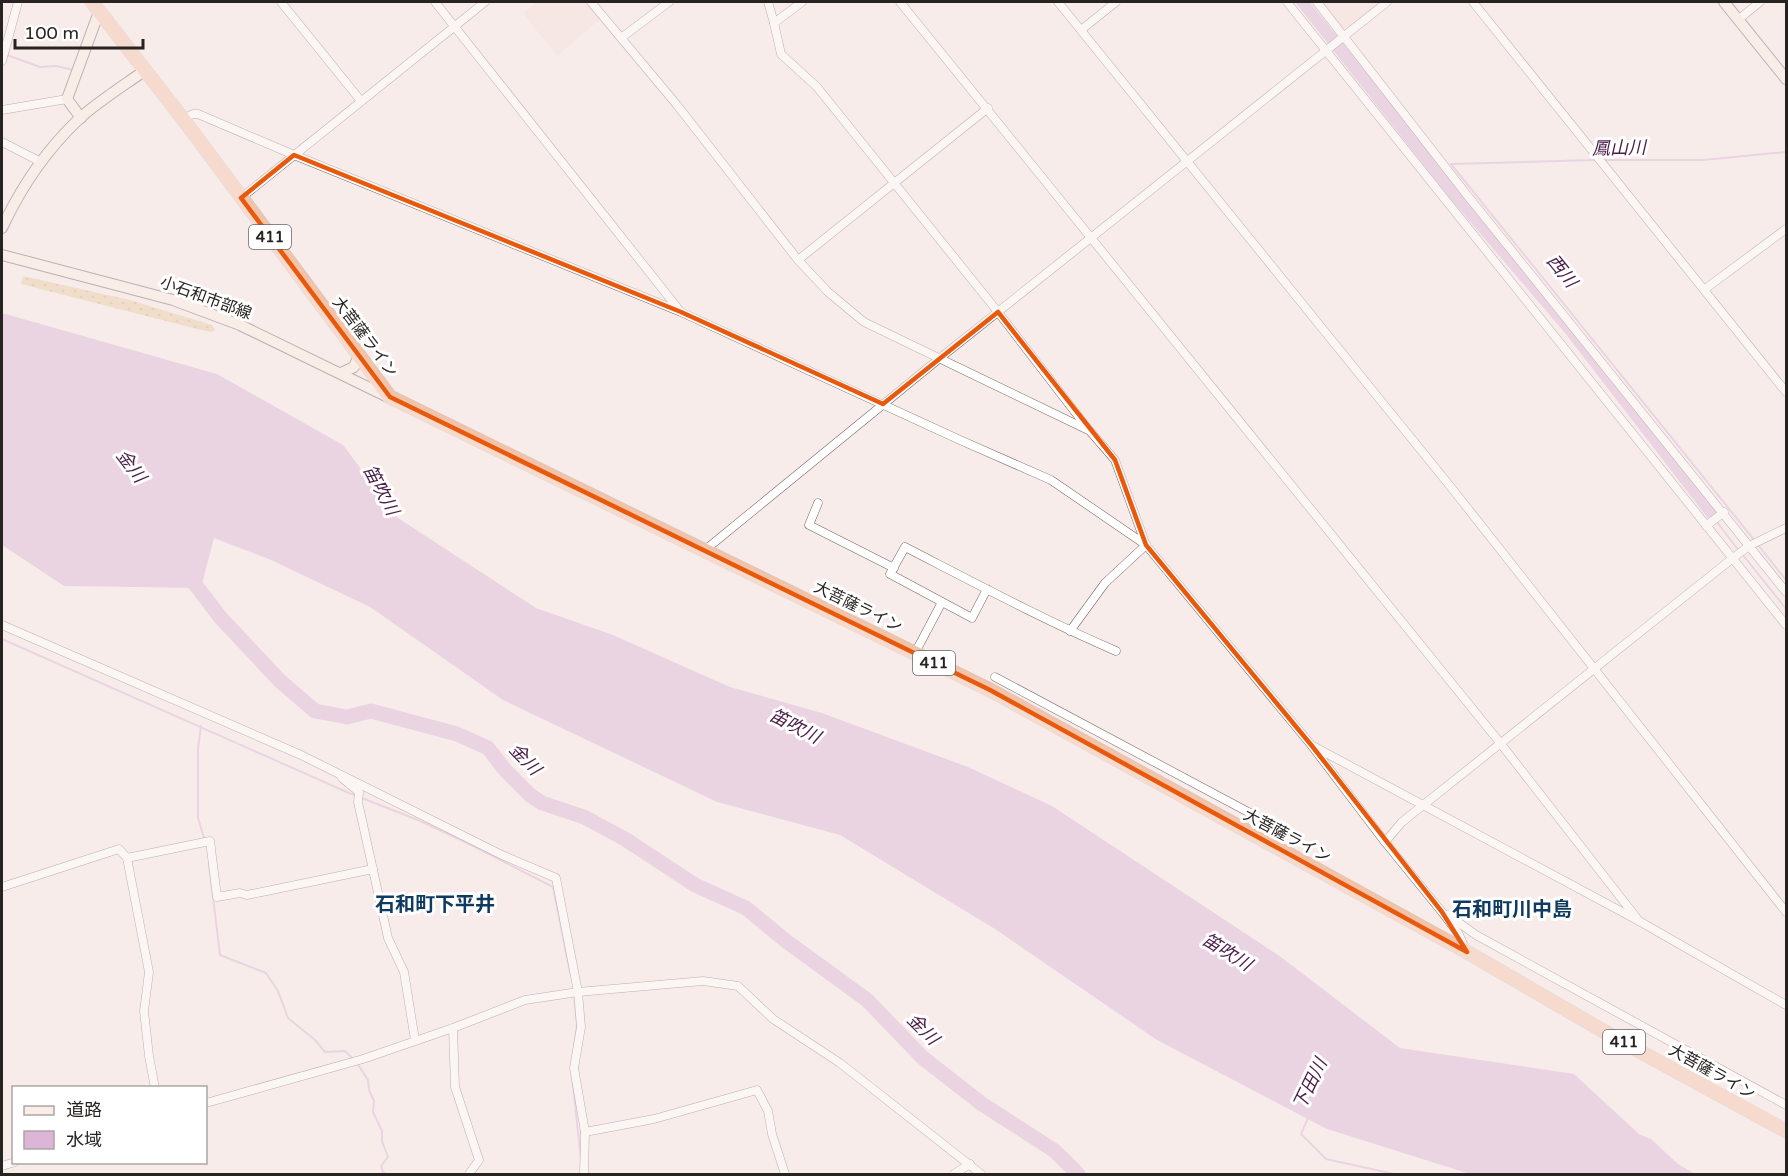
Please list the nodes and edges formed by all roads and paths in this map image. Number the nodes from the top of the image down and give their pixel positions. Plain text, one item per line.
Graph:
1 (18, 2) edge
2 (281, 2) edge
3 (435, 2) edge
4 (485, 2) edge
5 (591, 2) edge
6 (669, 2) edge
7 (768, 2) edge
8 (802, 2) edge
9 (900, 2) edge
10 (1058, 2) edge
11 (1116, 2) edge
12 (1287, 2) edge
13 (1317, 2) edge
14 (1388, 2) edge
15 (1473, 2) edge
16 (1725, 2) edge
17 (1760, 2) edge
18 (95, 7) edge
19 (1739, 19) junction
20 (774, 23) junction
21 (454, 26) junction
22 (1081, 30) junction
23 (621, 38) junction
24 (1344, 38) junction
25 (1327, 50) junction
26 (2, 59) edge
27 (144, 71) junction
28 (1786, 79) edge
29 (67, 99) junction
30 (361, 101) junction
31 (988, 108) junction
32 (2, 110) edge
33 (81, 118) junction
34 (183, 119) junction
35 (2, 142) edge
36 (294, 155) junction
37 (1187, 160) junction
38 (41, 162) junction
39 (893, 183) junction
40 (241, 198) junction
41 (2, 228) edge
42 (1786, 229) edge
43 (1091, 238) junction
44 (2, 255) edge
45 (798, 260) junction
46 (1705, 289) junction
47 (681, 312) junction
48 (998, 312) junction
49 (359, 355) junction
50 (940, 358) junction
51 (341, 373) junction
52 (1786, 392) edge
53 (390, 397) junction
54 (883, 404) junction
55 (1089, 430) junction
56 (818, 503) dead end
57 (1722, 513) junction
58 (1708, 524) junction
59 (1786, 528) edge
60 (1146, 545) junction
61 (1750, 546) junction
62 (705, 550) junction
63 (1735, 557) junction
64 (894, 567) junction
65 (987, 589) junction
66 (1786, 592) edge
67 (942, 602) junction
68 (2, 625) edge
69 (1786, 625) edge
70 (1070, 631) junction
71 (1116, 651) dead end
72 (915, 653) junction
73 (1594, 669) junction
74 (995, 677) dead end
75 (1069, 716) junction
76 (1060, 729) junction
77 (1501, 744) junction
78 (1312, 746) junction
79 (334, 771) junction
80 (1425, 805) junction
81 (1250, 813) dead end
82 (1385, 842) junction
83 (127, 858) junction
84 (373, 869) junction
85 (2, 887) edge
86 (1442, 912) junction
87 (1786, 912) edge
88 (1639, 921) junction
89 (1467, 952) junction
90 (575, 992) junction
91 (1786, 1005) edge
92 (453, 1028) junction
93 (415, 1040) junction
94 (155, 1086) edge
95 (207, 1102) edge
96 (1786, 1105) edge
97 (1785, 1129) edge
98 (585, 1132) junction
99 (970, 1164) junction
100 (469, 1174) edge
101 (584, 1174) edge
102 (785, 1174) edge
103 (954, 1174) edge
104 (981, 1174) edge

1 - 26 street
2 - 30 street
3 - 21 street
4 - 21 street
5 - 23 street
6 - 23 street
7 - 20 street
8 - 20 street
9 - 31 street
10 - 22 street
11 - 22 street
12 - 25 street
13 - 24 street
14 - 24 street
15 - 46 street
16 - 19 main road
17 - 19 street
18 - 27 highway, 411
18 - 29 main road
19 - 28 main road
20 - 39 street
21 - 30 street
21 - 47 street
22 - 37 street
23 - 45 street
24 - 25 street
24 - 57 street
25 - 37 street
25 - 58 street
27 - 33 main road
27 - 34 highway, 大菩薩ライン / 411
29 - 32 street
29 - 33 main road
30 - 36 street
31 - 39 street
31 - 43 street
33 - 38 main road
34 - 36 street
34 - 40 highway, 大菩薩ライン / 411
35 - 38 street
36 - 40 street
36 - 47 street
37 - 43 street
37 - 73 street
38 - 41 main road
39 - 45 street
39 - 48 street
40 - 49 highway, 大菩薩ライン / 411
42 - 46 street
43 - 48 street
43 - 77 street
44 - 51 main road, 小石和市部線
45 - 50 street
46 - 52 street
47 - 54 street
48 - 50 street
48 - 55 street
49 - 51 main road
49 - 53 highway, 大菩薩ライン / 411
50 - 54 street
50 - 55 street
51 - 53 main road, 小石和市部線
53 - 62 highway, 大菩薩ライン / 411
54 - 60 street
54 - 62 street
55 - 60 street
56 - 64 street
57 - 58 street
57 - 61 street
58 - 63 street
59 - 61 street
60 - 70 street
60 - 78 street
61 - 63 street
61 - 66 street
62 - 72 highway, 大菩薩ライン / 411
63 - 69 street
63 - 73 street
64 - 65 street
64 - 67 street
65 - 67 street
65 - 70 street
67 - 72 street
68 - 79 street
70 - 71 street
72 - 76 highway, 大菩薩ライン / 411
73 - 77 street
73 - 87 street
74 - 75 street
75 - 76 street
75 - 81 street
76 - 89 highway, 大菩薩ライン / 411
77 - 80 street
77 - 88 street
78 - 80 street
78 - 82 street
79 - 84 street
79 - 90 street
80 - 82 street
80 - 88 street
82 - 86 street
83 - 84 street
83 - 85 street
83 - 94 street
84 - 93 street
86 - 89 street
86 - 96 street
88 - 91 street
89 - 97 highway, 大菩薩ライン / 411
90 - 92 street
90 - 98 street
90 - 99 street
92 - 93 street
92 - 100 street
93 - 95 street
98 - 101 street
98 - 102 street
99 - 103 street
99 - 104 street

